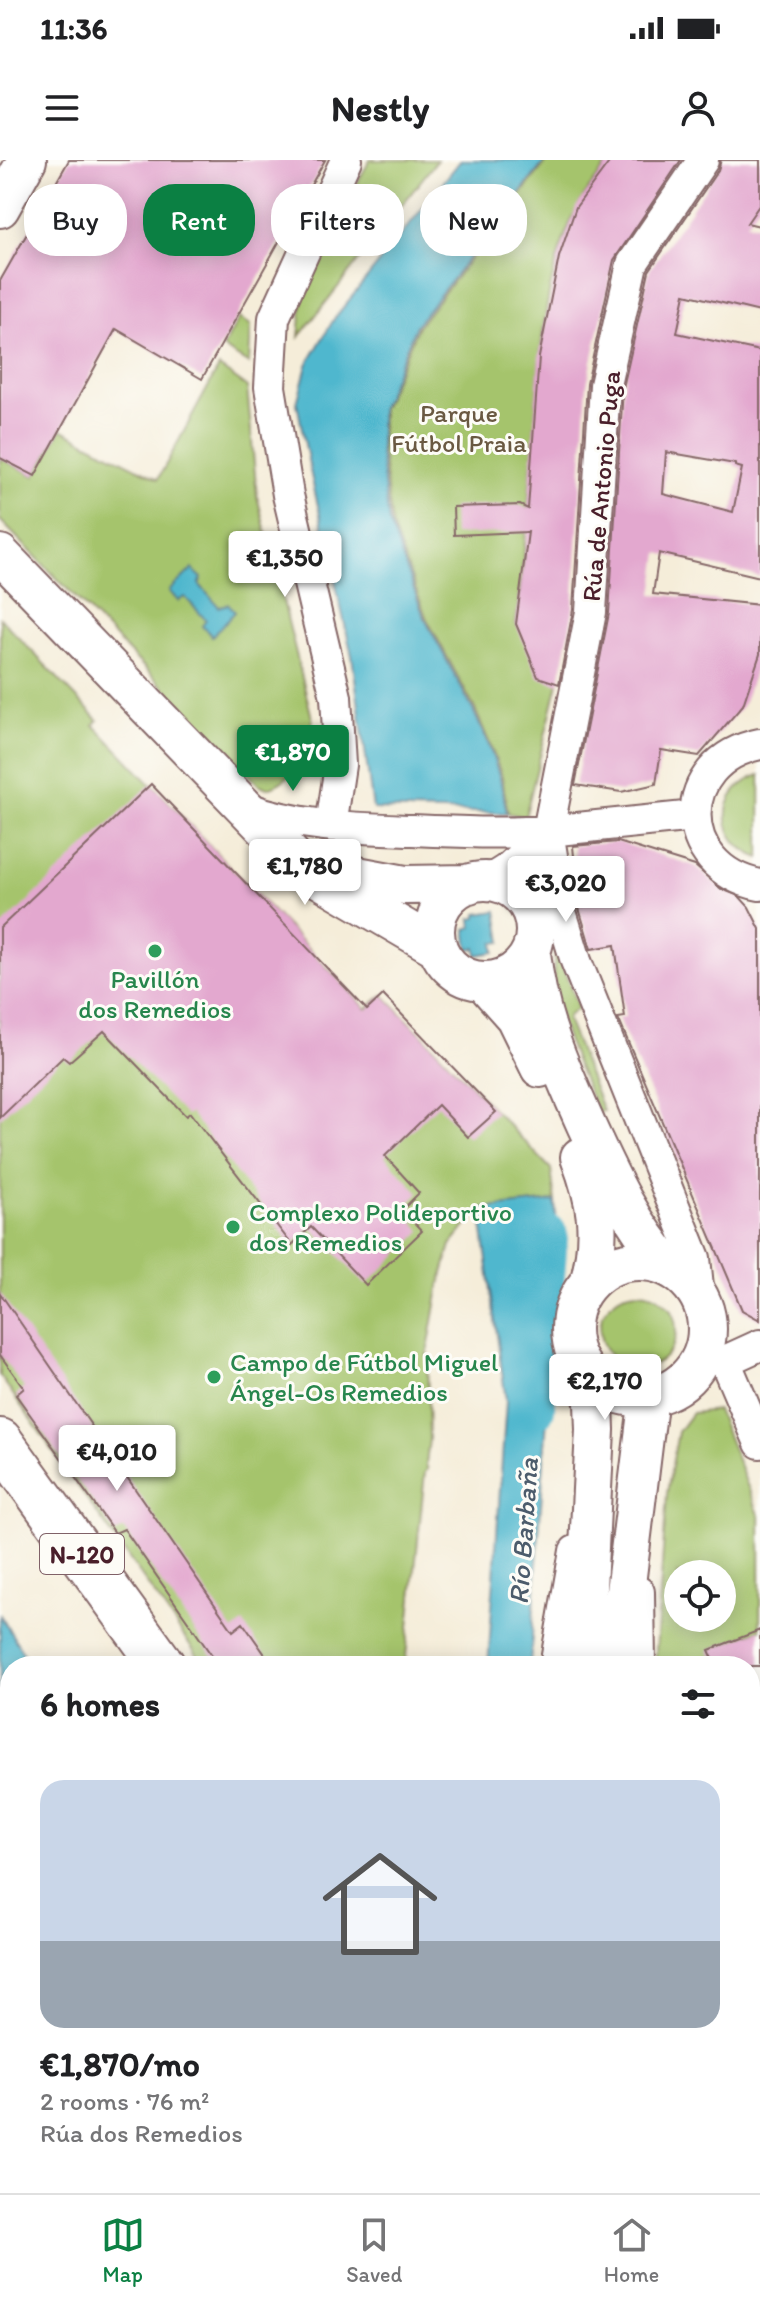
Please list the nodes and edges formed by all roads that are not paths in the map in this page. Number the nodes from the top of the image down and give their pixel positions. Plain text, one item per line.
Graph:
1 (27, 160) edge
2 (346, 160) edge
3 (703, 160) edge
4 (0, 208) edge
5 (0, 554) edge
6 (760, 720) edge
7 (751, 746) edge
8 (244, 806) junction
9 (695, 816) junction
10 (337, 821) junction
11 (548, 831) junction
12 (280, 844) junction
13 (478, 882) junction
14 (760, 885) edge
15 (543, 932) junction
16 (438, 948) junction
17 (483, 981) junction
18 (670, 1268) junction
19 (590, 1280) junction
20 (699, 1296) junction
21 (760, 1345) edge
22 (714, 1358) junction
23 (588, 1374) junction
24 (649, 1396) junction
25 (0, 1441) edge
26 (760, 1443) edge
27 (156, 1656) edge
28 (599, 1656) edge
29 (600, 1656) edge

1 - 4 street
2 - 10 street
3 - 11 street, Rúa de Antonio Puga
5 - 8 street
6 - 7 street
7 - 9 street
8 - 10 street
8 - 12 street
9 - 11 street
9 - 14 street
10 - 11 street
11 - 13 street
11 - 15 street
12 - 13 street
12 - 16 street
13 - 15 street
13 - 16 street
15 - 17 street
15 - 18 street
15 - 20 street
16 - 17 street
17 - 19 street
18 - 19 street
18 - 20 street
19 - 23 street
20 - 22 street
21 - 22 street
22 - 24 street
22 - 26 street
23 - 24 street
23 - 28 street
24 - 29 street
25 - 27 highway, N-120

